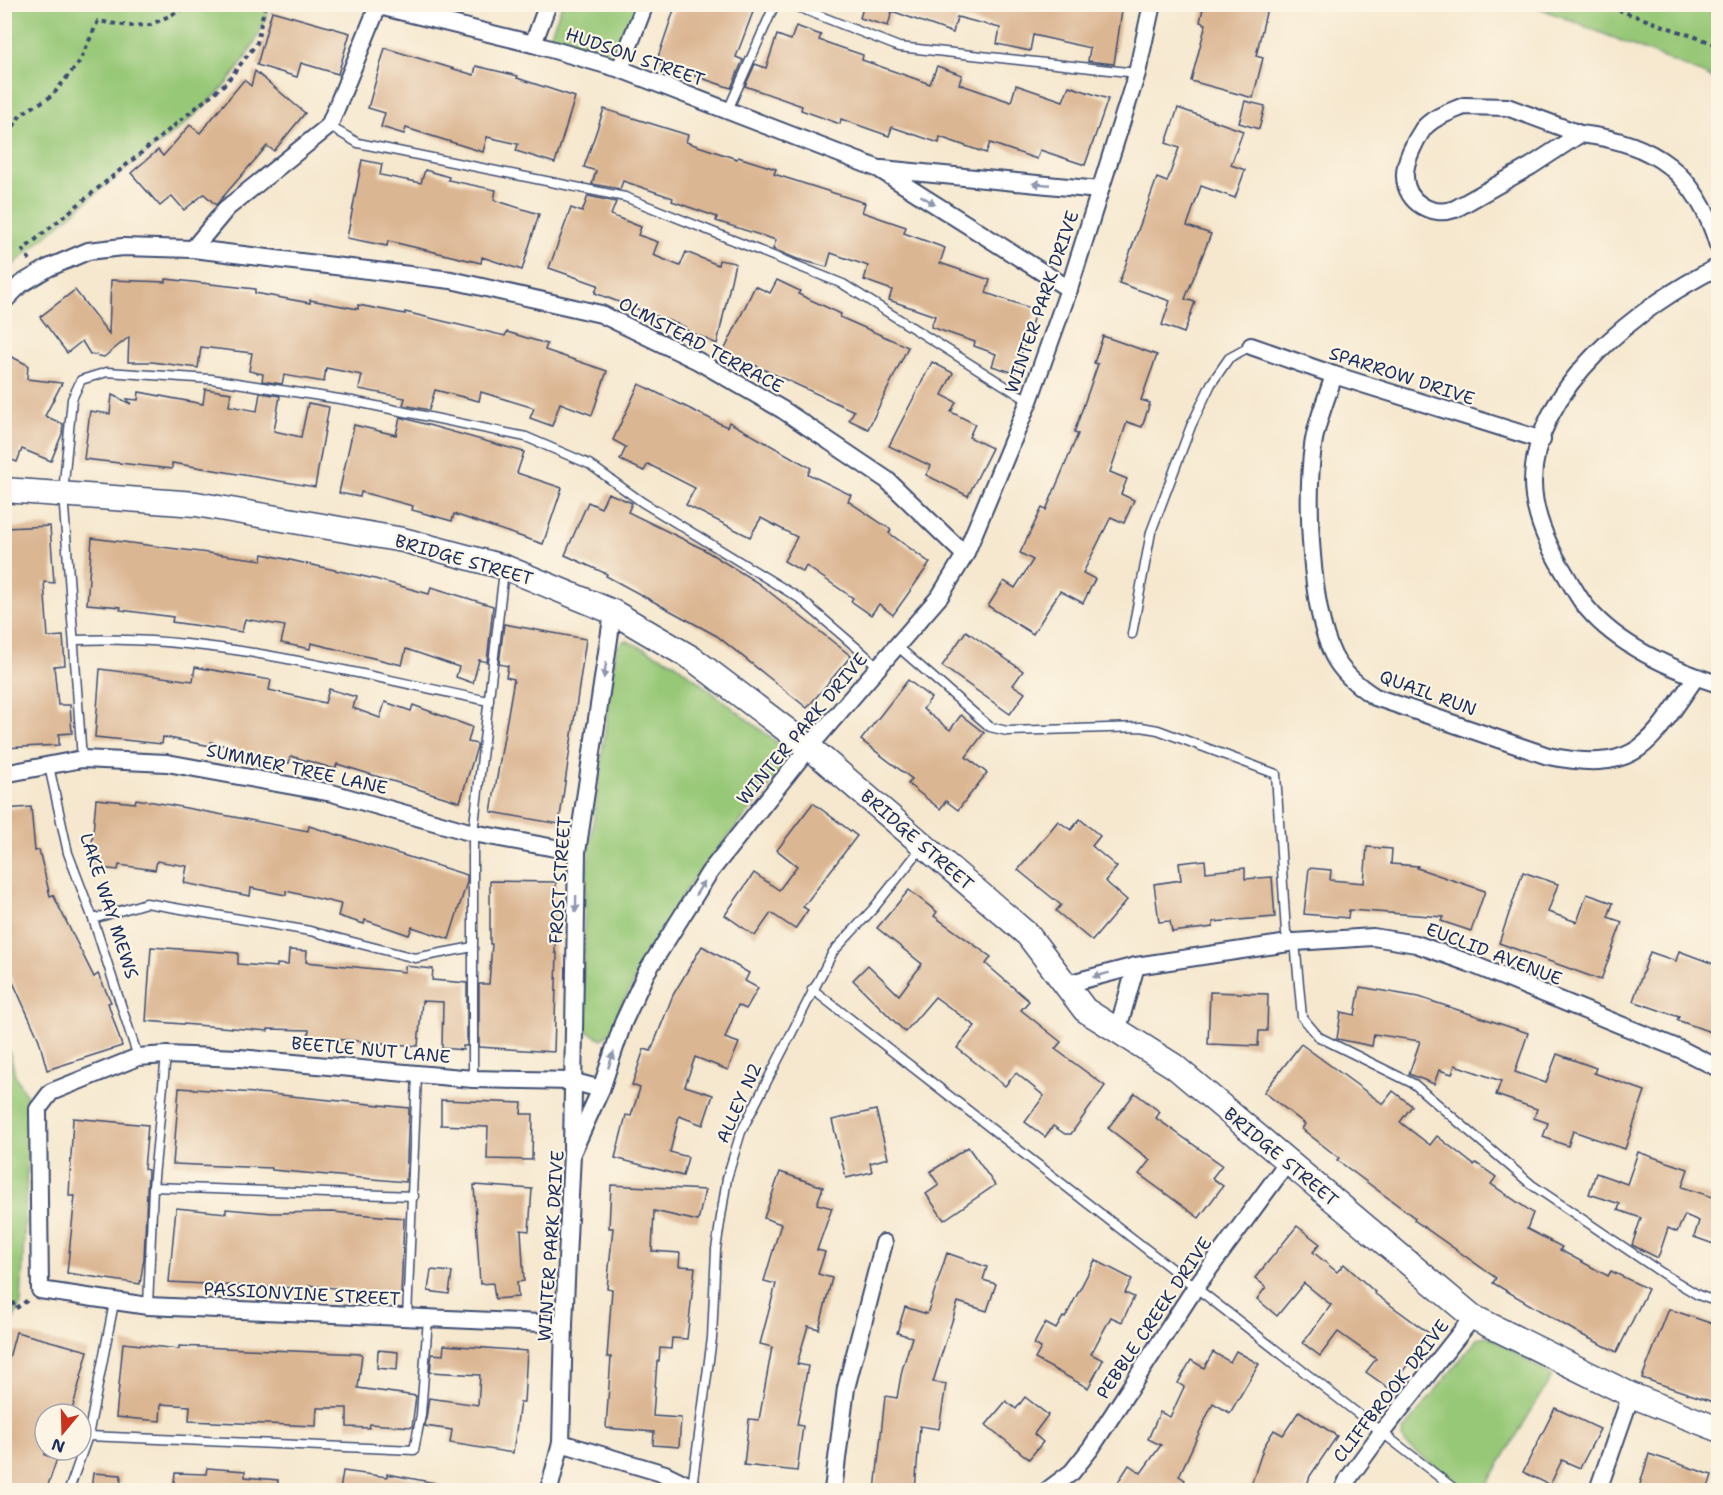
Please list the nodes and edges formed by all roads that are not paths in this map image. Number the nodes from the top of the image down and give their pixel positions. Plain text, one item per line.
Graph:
1 (548, 4) edge
2 (645, 4) edge
3 (775, 4) edge
4 (789, 4) edge
5 (1152, 4) edge
6 (375, 5) edge
7 (418, 10) edge
8 (533, 44) junction
9 (620, 69) junction
10 (1137, 73) junction
11 (728, 110) junction
12 (329, 126) junction
13 (1580, 134) junction
14 (879, 169) junction
15 (1099, 190) junction
16 (1719, 245) edge
17 (193, 249) junction
18 (1719, 267) edge
19 (1069, 289) junction
20 (4, 301) edge
21 (1251, 346) joint
22 (1334, 375) junction
23 (1029, 401) junction
24 (1542, 440) junction
25 (4, 490) edge
26 (63, 493) junction
27 (965, 555) junction
28 (504, 567) junction
29 (614, 612) junction
30 (1132, 634) dead end
31 (75, 640) junction
32 (897, 646) junction
33 (879, 668) junction
34 (1696, 677) junction
35 (1719, 684) edge
36 (489, 702) junction
37 (809, 747) junction
38 (82, 759) junction
39 (49, 766) junction
40 (4, 774) edge
41 (473, 833) junction
42 (924, 845) junction
43 (578, 852) junction
44 (93, 919) junction
45 (1295, 942) junction
46 (473, 947) junction
47 (1136, 966) junction
48 (1067, 984) junction
49 (812, 989) junction
50 (1117, 1032) junction
51 (166, 1055) junction
52 (138, 1057) junction
53 (1719, 1068) edge
54 (417, 1074) junction
55 (473, 1079) junction
56 (572, 1081) junction
57 (601, 1089) junction
58 (572, 1153) junction
59 (1287, 1163) junction
60 (153, 1187) junction
61 (414, 1196) junction
62 (884, 1243) dead end
63 (1195, 1288) junction
64 (40, 1290) joint
65 (1719, 1302) edge
66 (114, 1303) junction
67 (147, 1306) junction
68 (1473, 1317) junction
69 (407, 1318) junction
70 (428, 1318) junction
71 (564, 1324) junction
72 (1631, 1395) junction
73 (93, 1410) edge
74 (1719, 1429) edge
75 (1382, 1432) junction
76 (93, 1436) edge
77 (561, 1443) junction
78 (79, 1462) edge
79 (694, 1490) edge
80 (69, 1491) edge
81 (549, 1491) edge
82 (833, 1491) edge
83 (1048, 1491) edge
84 (1343, 1491) edge
85 (1456, 1491) edge
86 (1598, 1491) edge

1 - 8 street
2 - 9 street
3 - 11 lane
4 - 10 lane
5 - 10 street, WINTER PARK DRIVE
6 - 7 street, HUDSON STREET
6 - 12 street
7 - 8 street, HUDSON STREET
8 - 9 street, HUDSON STREET
9 - 11 street, HUDSON STREET
10 - 15 street, WINTER PARK DRIVE
11 - 14 street, HUDSON STREET
12 - 17 street
12 - 23 lane
13 - 13 street
13 - 16 street
15 -> 14 street, HUDSON STREET
14 -> 19 street, HUDSON STREET
15 - 19 street, WINTER PARK DRIVE
17 - 20 street, OLMSTEAD TERRACE
17 - 27 street, OLMSTEAD TERRACE
18 - 24 street
19 - 23 street, WINTER PARK DRIVE
21 - 22 street, SPARROW DRIVE
21 - 30 lane
22 - 24 street, SPARROW DRIVE
22 - 34 street, QUAIL RUN
23 - 27 street, WINTER PARK DRIVE
24 - 34 street
25 - 26 street, BRIDGE STREET
26 - 28 street, BRIDGE STREET
26 - 31 lane
26 - 33 lane
27 - 32 street, WINTER PARK DRIVE
28 - 29 street, BRIDGE STREET
28 - 36 lane
29 - 37 street, BRIDGE STREET
29 -> 43 street, FROST STREET
31 - 36 lane
31 - 38 lane
32 - 33 street, WINTER PARK DRIVE
32 - 45 lane
33 - 37 street, WINTER PARK DRIVE
34 - 35 street
36 - 41 lane
37 - 42 street, BRIDGE STREET
57 -> 37 street, WINTER PARK DRIVE
38 - 39 street, SUMMER TREE LANE
38 - 41 street, SUMMER TREE LANE
39 - 40 street, SUMMER TREE LANE
39 - 44 lane, LAKE WAY MEWS
41 - 43 street, SUMMER TREE LANE
41 - 46 lane
42 - 48 street, BRIDGE STREET
42 - 49 lane, ALLEY N2
43 -> 56 street, FROST STREET
44 - 46 lane
44 - 52 lane, LAKE WAY MEWS
45 - 47 street, EUCLID AVENUE
45 - 53 street, EUCLID AVENUE
45 - 65 lane
46 - 55 lane
47 -> 48 street, EUCLID AVENUE
47 - 50 street
48 - 50 street, BRIDGE STREET
49 - 63 lane
49 - 79 lane, ALLEY N2
50 - 59 street, BRIDGE STREET
51 - 52 street, BEETLE NUT LANE
51 - 54 street, BEETLE NUT LANE
51 - 60 lane
52 - 64 street, BEETLE NUT LANE
54 - 55 street, BEETLE NUT LANE
54 - 61 lane
55 - 56 street, BEETLE NUT LANE
56 - 57 street, BEETLE NUT LANE
56 - 58 street, FROST STREET
57 - 58 street, WINTER PARK DRIVE
58 - 71 street, WINTER PARK DRIVE
59 - 63 street, PEBBLE CREEK DRIVE
59 - 68 street, BRIDGE STREET
60 - 61 lane
60 - 67 lane
61 - 69 lane
62 - 82 street
63 - 75 lane
63 - 83 street, PEBBLE CREEK DRIVE
64 - 66 street, PASSIONVINE STREET
66 - 67 street, PASSIONVINE STREET
66 - 73 lane
67 - 69 street, PASSIONVINE STREET
68 - 72 street, BRIDGE STREET
68 - 75 street, CLIFFBROOK DRIVE
69 - 70 street, PASSIONVINE STREET
70 - 71 street, PASSIONVINE STREET
70 - 76 lane
71 - 77 street, WINTER PARK DRIVE
72 - 74 street, BRIDGE STREET
72 - 86 street
75 - 84 street, CLIFFBROOK DRIVE
75 - 85 lane
77 - 79 street
77 - 81 street, WINTER PARK DRIVE
78 - 80 lane

